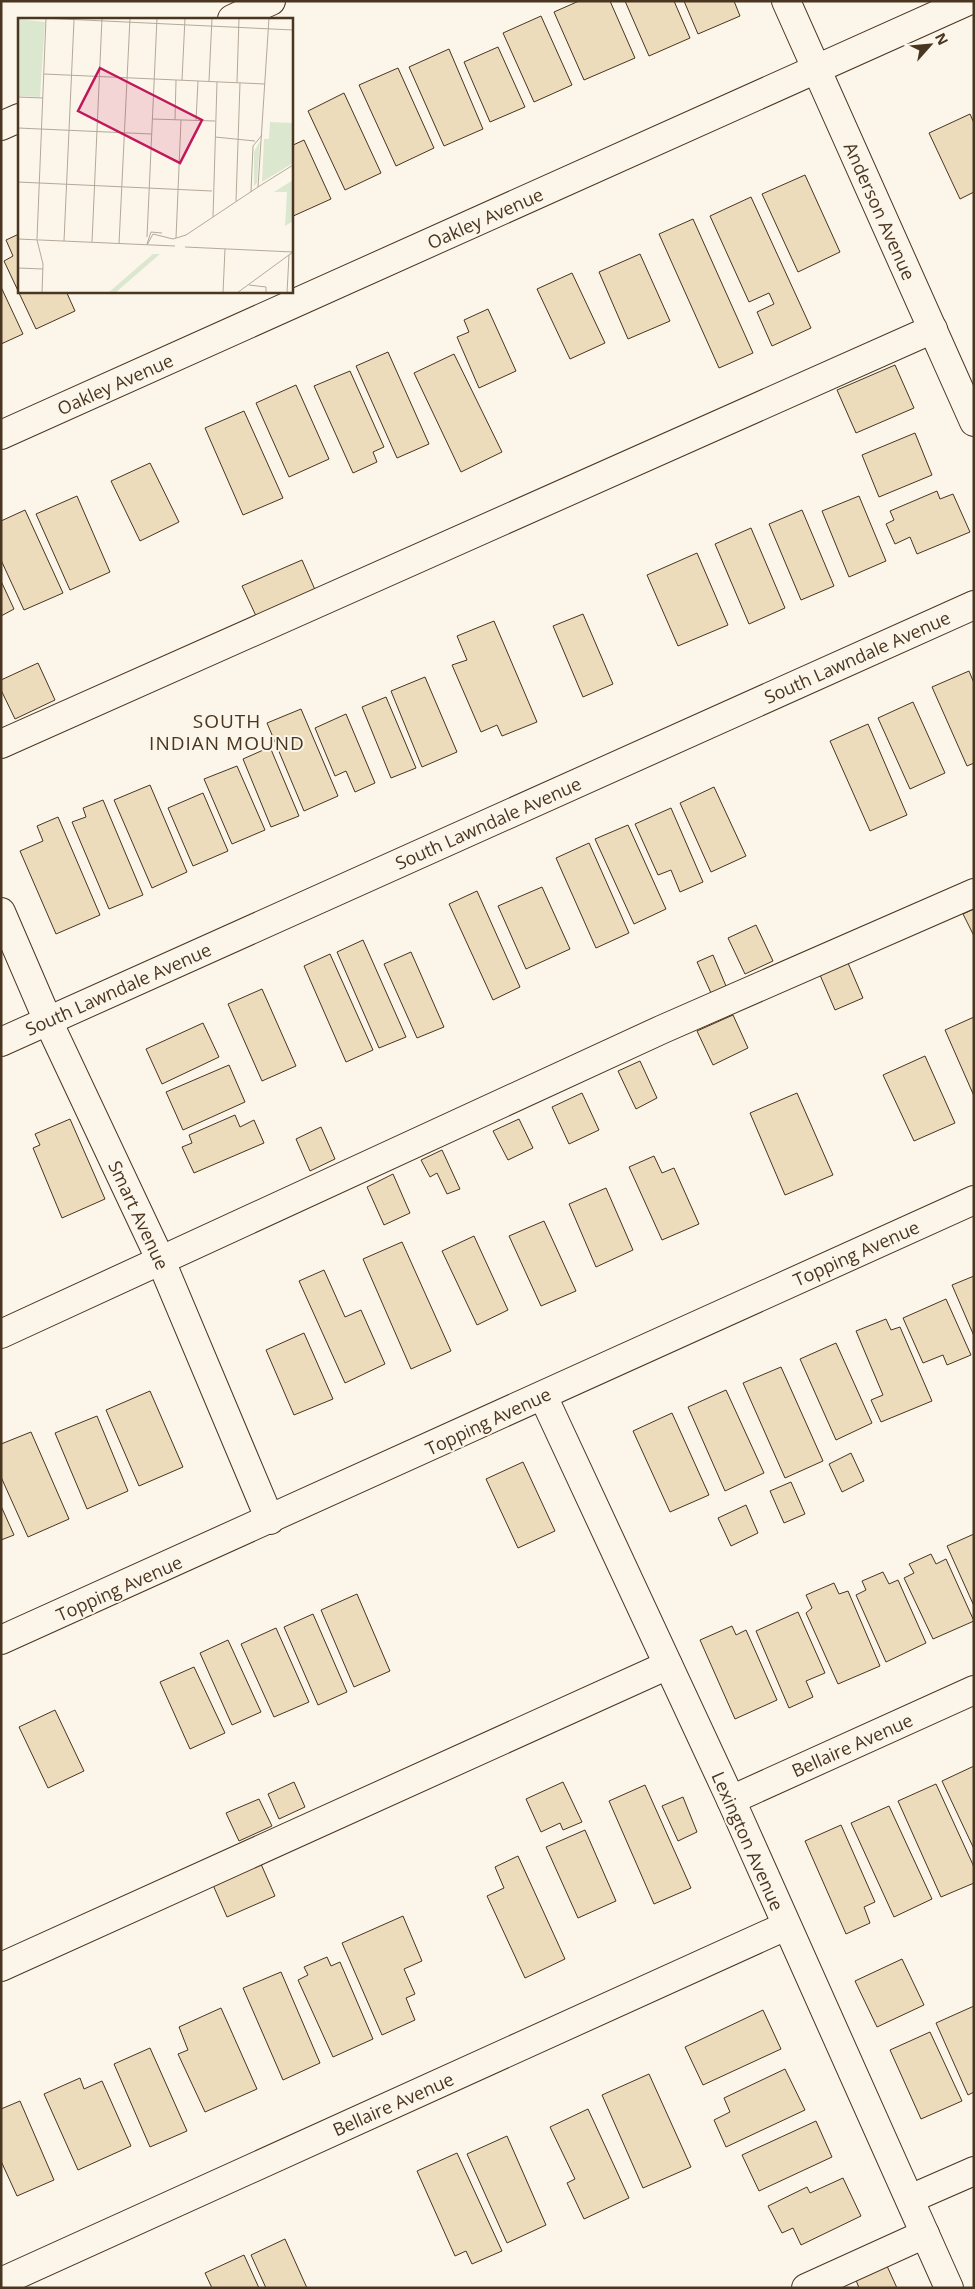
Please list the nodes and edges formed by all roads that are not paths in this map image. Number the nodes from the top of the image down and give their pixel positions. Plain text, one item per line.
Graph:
1 (271, 1) edge
2 (786, 1) edge
3 (968, 1) edge
4 (234, 18) edge
5 (818, 70) junction
6 (18, 118) edge
7 (1, 126) edge
8 (933, 329) junction
9 (974, 422) edge
10 (1, 435) edge
11 (974, 605) edge
12 (1, 744) edge
13 (974, 893) edge
14 (1, 912) edge
15 (48, 1021) junction
16 (1, 1042) edge
17 (974, 1200) edge
18 (161, 1261) junction
19 (1, 1334) edge
20 (542, 1396) junction
21 (270, 1520) junction
22 (1, 1640) edge
23 (668, 1666) junction
24 (974, 1690) edge
25 (731, 1800) junction
26 (786, 1926) junction
27 (1, 1967) edge
28 (974, 2171) edge
29 (910, 2199) junction
30 (925, 2234) junction
31 (1, 2282) edge
32 (806, 2288) edge
33 (949, 2288) edge

1 - 4 street
2 - 5 street, Anderson Avenue
3 - 5 street, Oakley Avenue
5 - 8 street, Anderson Avenue
5 - 10 street, Oakley Avenue
6 - 7 street
8 - 9 street, Anderson Avenue
8 - 12 street
11 - 15 street, South Lawndale Avenue
13 - 18 street
14 - 15 street, Smart Avenue
15 - 16 street, South Lawndale Avenue
15 - 18 street, Smart Avenue
17 - 20 street, Topping Avenue
18 - 19 street
18 - 21 street, Smart Avenue
20 - 21 street, Topping Avenue
20 - 23 street, Lexington Avenue
21 - 22 street, Topping Avenue
23 - 25 street, Lexington Avenue
23 - 27 street
24 - 25 street, Bellaire Avenue
25 - 26 street, Lexington Avenue
26 - 29 street, Lexington Avenue
26 - 31 street, Bellaire Avenue
28 - 29 street
29 - 30 street, Lexington Avenue
30 - 32 street
30 - 33 street, Lexington Avenue

